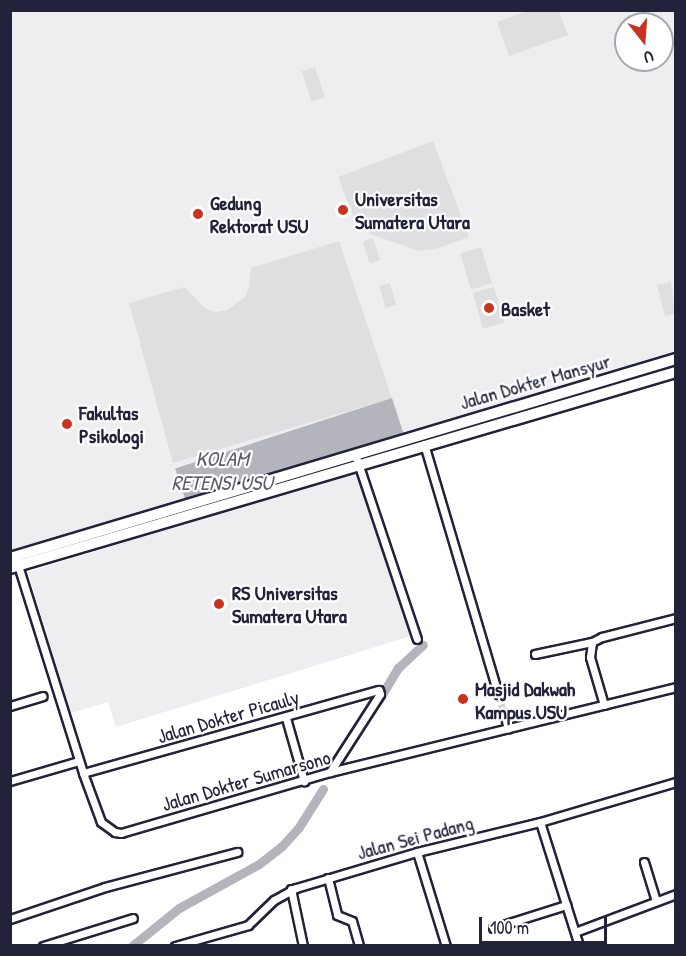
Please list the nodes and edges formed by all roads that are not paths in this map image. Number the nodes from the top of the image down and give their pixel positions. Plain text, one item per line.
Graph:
1 (675, 359) edge
2 (675, 372) edge
3 (421, 434) junction
4 (405, 439) junction
5 (425, 448) junction
6 (409, 452) junction
7 (355, 454) junction
8 (360, 467) junction
9 (185, 505) junction
10 (189, 517) junction
11 (14, 562) edge
12 (675, 618) edge
13 (417, 639) dead end
14 (592, 642) junction
15 (535, 654) dead end
16 (675, 687) edge
17 (498, 694) tunnel mouth
18 (42, 696) dead end
19 (604, 705) junction
20 (10, 706) edge
21 (504, 713) tunnel mouth
22 (286, 718) junction
23 (508, 729) junction
24 (80, 762) junction
25 (330, 772) junction
26 (83, 773) junction
27 (10, 781) edge
28 (304, 782) junction
29 (675, 782) edge
30 (540, 822) junction
31 (237, 852) dead end
32 (417, 852) junction
33 (644, 862) dead end
34 (328, 878) junction
35 (291, 890) junction
36 (675, 894) edge
37 (656, 901) junction
38 (566, 905) junction
39 (10, 918) edge
40 (133, 918) dead end
41 (493, 928) dead end
42 (575, 932) junction
43 (43, 945) edge
44 (175, 945) edge
45 (303, 945) edge
46 (359, 945) edge
47 (446, 945) edge
48 (579, 945) edge

1 - 3 main road, Jalan Dokter Mansyur
2 - 5 main road, Jalan Dokter Mansyur
3 - 4 main road, Jalan Dokter Mansyur
3 - 5 street
4 - 6 street
4 - 7 main road, Jalan Dokter Mansyur
5 - 6 main road, Jalan Dokter Mansyur
5 - 17 street
6 - 8 main road, Jalan Dokter Mansyur
7 - 8 street
7 - 9 main road, Jalan Dokter Mansyur
8 - 10 main road, Jalan Dokter Mansyur
8 - 13 street
9 - 10 street
9 - 11 main road, Jalan Dokter Mansyur
10 - 11 main road, Jalan Dokter Mansyur
11 - 24 street, Jalan Dokter Sumarsono
12 - 14 street
14 - 15 street
14 - 19 street
16 - 19 street, Jalan Dokter Sumarsono
18 - 20 street
19 - 23 street, Jalan Dokter Sumarsono
21 - 23 street
22 - 25 street, Jalan Dokter Picauly
22 - 26 street, Jalan Dokter Picauly
22 - 28 street
23 - 25 street, Jalan Dokter Sumarsono
24 - 26 street, Jalan Dokter Sumarsono
24 - 27 street
25 - 28 street, Jalan Dokter Sumarsono
26 - 28 street, Jalan Dokter Sumarsono
29 - 30 street, Jalan Sei Padang
30 - 32 street, Jalan Sei Padang
30 - 38 street
31 - 39 street
32 - 34 street, Jalan Sei Padang
32 - 47 street
33 - 37 street
34 - 35 street, Jalan Sei Padang
34 - 46 street
35 - 44 street, Jalan Sei Padang
35 - 45 street
36 - 37 street
37 - 42 street
38 - 41 street
38 - 42 street
40 - 43 street
42 - 48 street

